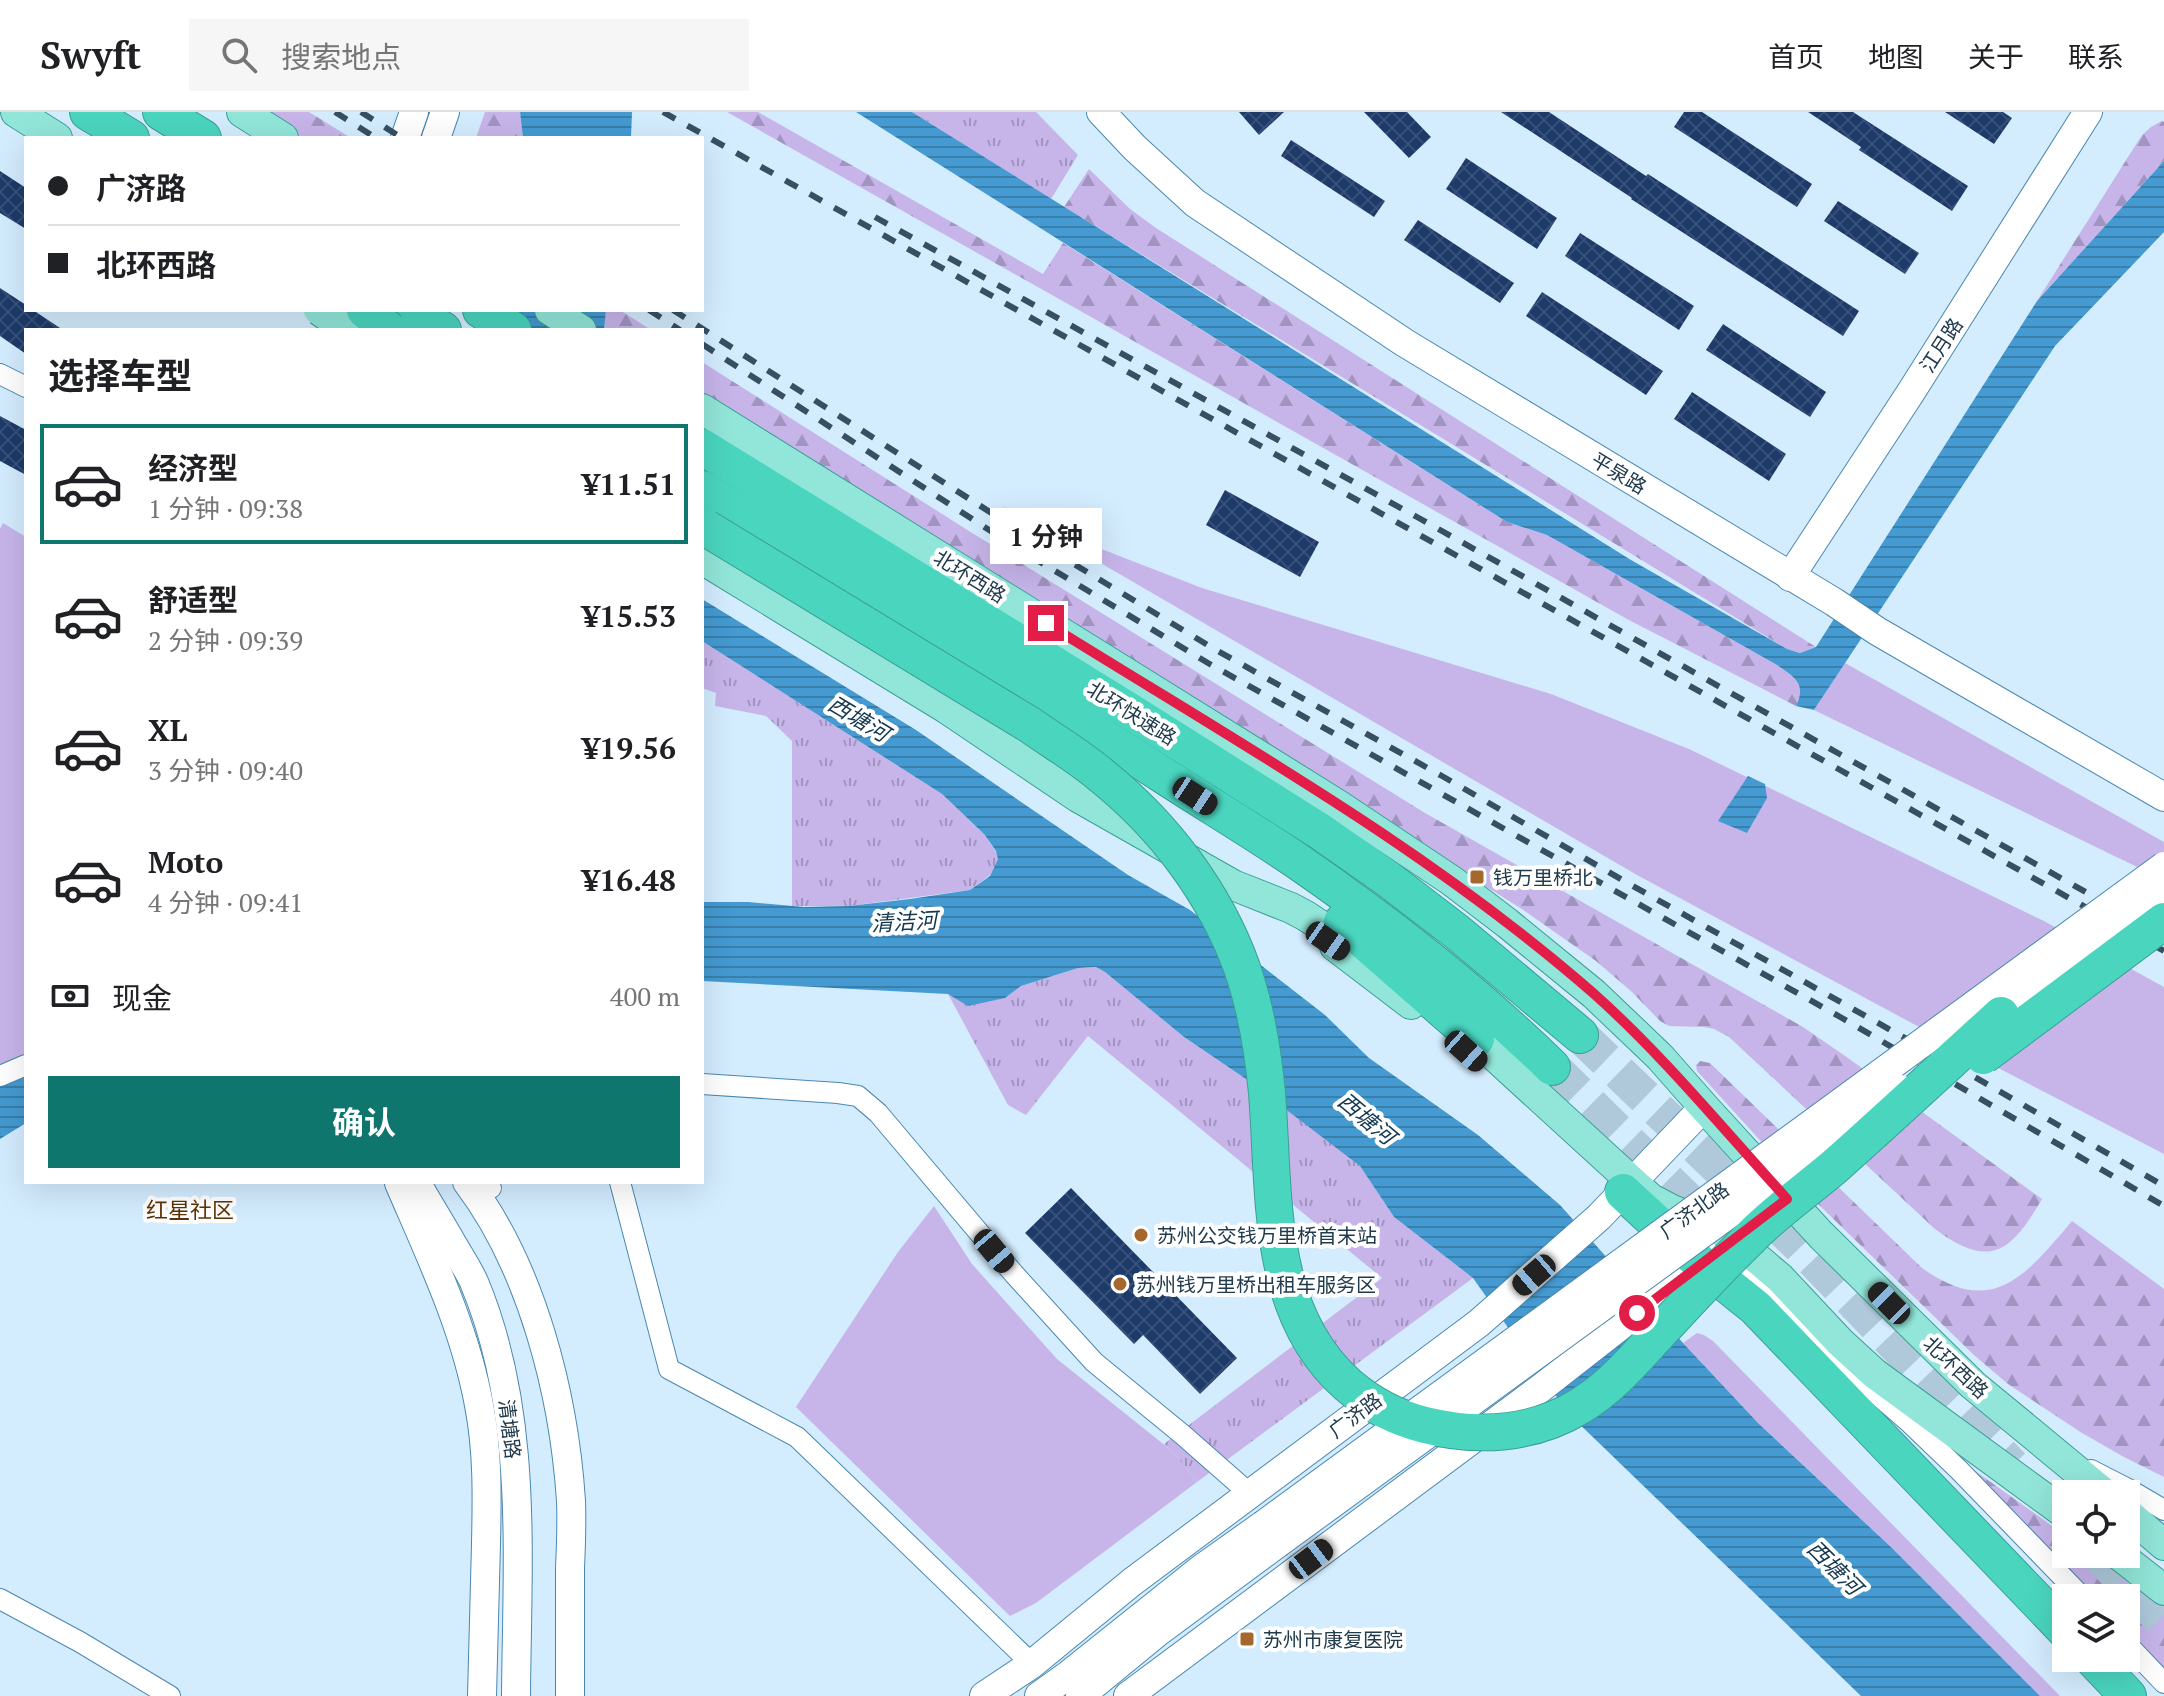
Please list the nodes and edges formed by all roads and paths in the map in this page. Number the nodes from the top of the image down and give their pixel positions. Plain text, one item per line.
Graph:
1 (16, 112) edge
2 (88, 112) edge
3 (242, 112) edge
4 (414, 112) edge
5 (445, 112) edge
6 (1101, 112) edge
7 (2088, 112) edge
8 (54, 136) edge
9 (128, 136) edge
10 (280, 136) edge
11 (406, 136) edge
12 (437, 136) edge
13 (322, 312) edge
14 (369, 312) edge
15 (414, 312) edge
16 (484, 312) edge
17 (553, 312) edge
18 (345, 328) edge
19 (387, 328) edge
20 (440, 328) edge
21 (510, 328) edge
22 (578, 328) edge
23 (0, 374) edge
24 (24, 386) edge
25 (704, 410) edge
26 (704, 448) edge
27 (704, 490) edge
28 (704, 539) edge
29 (704, 539) edge
30 (1790, 577) junction
31 (1019, 685) junction
32 (2164, 797) edge
33 (2164, 866) edge
34 (1233, 885) junction
35 (2164, 894) edge
36 (2164, 907) edge
37 (2164, 921) edge
38 (2112, 931) junction
39 (2001, 1015) junction
40 (1580, 1035) tunnel mouth
41 (1476, 1039) junction
42 (24, 1066) edge
43 (1552, 1067) tunnel mouth
44 (0, 1076) edge
45 (704, 1084) edge
46 (1704, 1107) junction
47 (1831, 1169) junction
48 (400, 1184) edge
49 (417, 1184) edge
50 (440, 1184) edge
51 (621, 1184) edge
52 (477, 1186) edge
53 (1628, 1187) junction
54 (1787, 1199) junction
55 (1719, 1249) junction
56 (480, 1277) junction
57 (2054, 1451) junction
58 (2088, 1480) edge
59 (1250, 1494) junction
60 (2052, 1504) edge
61 (2164, 1510) edge
62 (2140, 1524) edge
63 (1270, 1534) junction
64 (2164, 1545) edge
65 (2136, 1568) edge
66 (2069, 1584) edge
67 (2164, 1590) edge
68 (0, 1599) edge
69 (2052, 1616) edge
70 (2140, 1658) edge
71 (1032, 1664) junction
72 (2105, 1672) edge
73 (2164, 1683) edge
74 (170, 1696) edge
75 (482, 1696) edge
76 (516, 1696) edge
77 (534, 1696) edge
78 (570, 1696) edge
79 (984, 1696) edge
80 (1039, 1696) edge
81 (1080, 1696) edge
82 (1128, 1696) edge
83 (2128, 1696) edge

1 - 8 main road
2 - 9 highway
3 - 10 main road
4 - 11 main road
5 - 12 main road
6 - 30 main road, 平泉路
7 - 30 main road, 江月路
13 - 18 main road, bridge
14 - 19 highway, bridge
15 - 20 highway
16 - 21 highway
17 - 22 main road
23 - 24 street
25 - 46 main road, 北环西路
26 - 40 highway, 北环快速路
27 - 31 highway, 北环快速路
28 - 34 main road
29 - 47 highway, bridge
30 - 32 main road, 平泉路
31 - 41 highway
31 - 43 highway, 北环快速路
33 - 63 main road, 广济北路, bridge
34 - 41 main road
34 - 53 main road
35 - 38 main road, 广济北路, bridge
36 - 38 highway, bridge
37 - 47 highway, bridge
38 - 39 main road, 广济北路, bridge
39 - 47 highway, bridge
39 - 63 main road, 广济北路, bridge
41 - 53 main road
42 - 44 street
45 - 59 street
46 - 53 main road, 广济路
46 - 54 main road, 北环西路
48 - 75 main road
49 - 56 main road, 清塘路
50 - 56 main road, 清塘路
51 - 71 street
52 - 78 main road
53 - 55 highway
53 - 55 main road
53 - 59 main road, 广济路
54 - 55 main road
54 - 57 main road, 北环西路
55 - 60 main road
55 - 66 street
55 - 69 highway
55 - 82 main road
56 - 76 main road, 清塘路
56 - 77 main road, 清塘路
57 - 58 main road, 北环西路
57 - 61 street
59 - 71 main road, 广济路
62 - 64 main road
63 - 80 main road
63 - 81 main road
65 - 67 main road
68 - 74 street
70 - 73 street
71 - 79 main road, 广济路
72 - 83 highway

